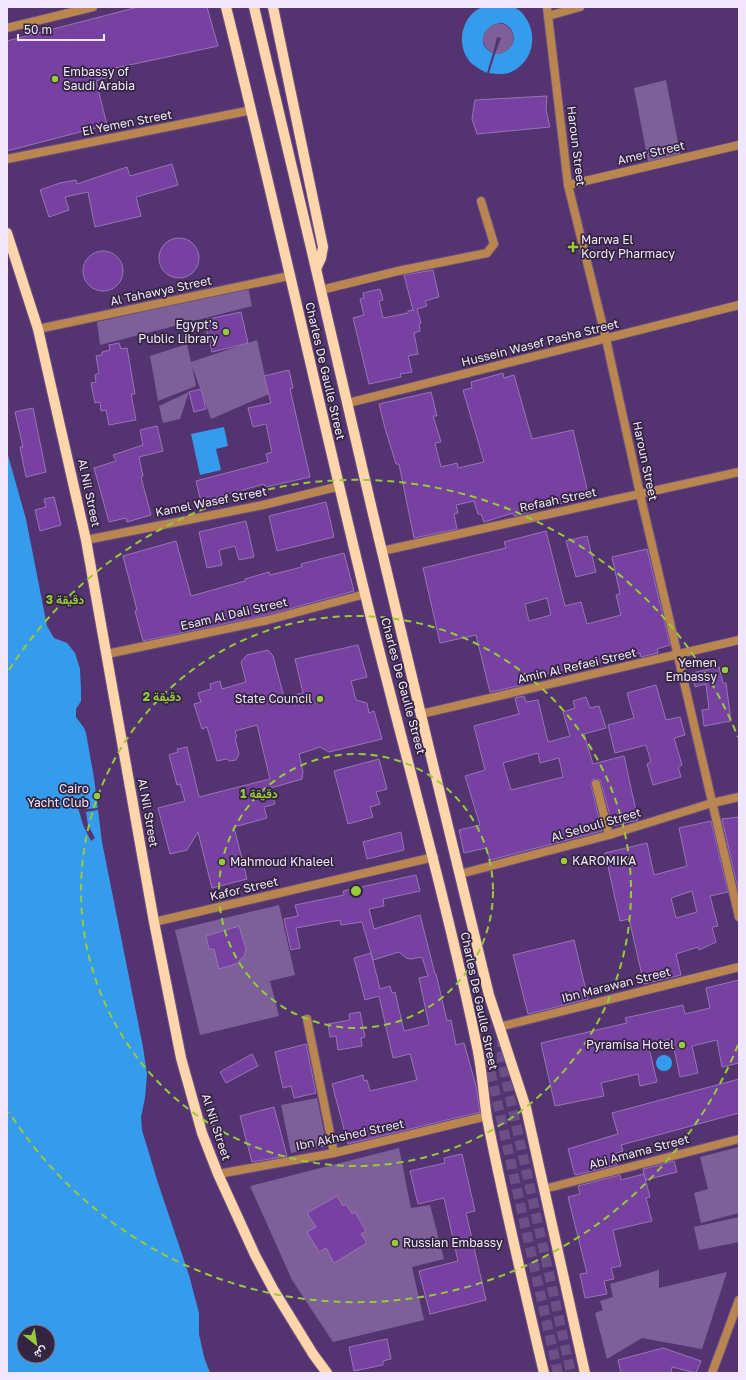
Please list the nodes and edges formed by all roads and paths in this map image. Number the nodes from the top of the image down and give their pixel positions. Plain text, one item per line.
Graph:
1 (93, 7) edge
2 (226, 7) edge
3 (254, 7) edge
4 (273, 7) edge
5 (580, 7) edge
6 (547, 11) edge
7 (7, 28) edge
8 (252, 110) junction
9 (739, 145) edge
10 (7, 159) edge
11 (568, 185) junction
12 (481, 201) dead end
13 (7, 233) edge
14 (316, 269) junction
15 (289, 276) junction
16 (321, 290) junction
17 (739, 305) edge
18 (38, 330) junction
19 (606, 339) junction
20 (348, 403) junction
21 (739, 472) edge
22 (340, 486) junction
23 (640, 494) junction
24 (86, 540) junction
25 (382, 551) junction
26 (365, 594) junction
27 (739, 640) edge
28 (107, 654) junction
29 (677, 655) junction
30 (421, 714) junction
31 (596, 784) dead end
32 (739, 797) edge
33 (712, 803) junction
34 (609, 835) junction
35 (434, 856) junction
36 (460, 874) junction
37 (739, 917) edge
38 (154, 922) junction
39 (739, 966) edge
40 (307, 1019) dead end
41 (499, 1027) junction
42 (487, 1116) junction
43 (739, 1139) edge
44 (334, 1153) junction
45 (218, 1174) junction
46 (544, 1189) junction
47 (739, 1300) edge
48 (327, 1373) edge
49 (544, 1373) edge
50 (586, 1373) edge
51 (712, 1373) edge

1 - 7 street
2 - 8 main road, Charles De Gaulle Street
3 - 14 main road, Charles De Gaulle Street
4 - 14 main road
5 - 6 street
6 - 11 street, Haroun Street
8 - 10 street, El Yemen Street
8 - 15 main road, Charles De Gaulle Street
9 - 11 street, Amer Street
11 - 19 street, Haroun Street
12 - 16 street
13 - 18 main road, Al Nil Street
14 - 16 main road, Charles De Gaulle Street
15 - 18 street, Al Tahawya Street
15 - 22 main road, Charles De Gaulle Street
16 - 20 main road, Charles De Gaulle Street
17 - 19 street, Hussein Wasef Pasha Street
18 - 24 main road, Al Nil Street
19 - 20 street, Hussein Wasef Pasha Street
19 - 23 street, Haroun Street
20 - 25 main road, Charles De Gaulle Street
21 - 23 street, Refaah Street
22 - 24 street, Kamel Wasef Street
22 - 26 main road, Charles De Gaulle Street
23 - 25 street, Refaah Street
23 - 29 street, Haroun Street
24 - 28 main road, Al Nil Street
25 - 30 main road, Charles De Gaulle Street
26 - 28 street, Esam Al Dali Street
26 - 35 main road, Charles De Gaulle Street
27 - 29 street, Amin Al Refaei Street
28 - 38 main road, Al Nil Street
29 - 30 street, Amin Al Refaei Street
29 - 33 street, Haroun Street
30 - 36 main road, Charles De Gaulle Street
31 - 34 street
32 - 33 street, Al Selouli Street
33 - 34 street, Al Selouli Street
33 - 37 street, Haroun Street
34 - 36 street, Al Selouli Street
35 - 38 street, Kafor Street
35 - 42 main road, Charles De Gaulle Street
36 - 41 main road, Charles De Gaulle Street
38 - 45 main road, Al Nil Street
39 - 41 street, Ibn Marawan Street
40 - 44 street
41 - 46 main road, Charles De Gaulle Street
42 - 44 street, Ibn Akhshed Street
42 - 49 main road, Charles De Gaulle Street
43 - 46 street, Abi Amama Street
44 - 45 street, Ibn Akhshed Street
45 - 48 main road, Al Nil Street
46 - 50 main road, Charles De Gaulle Street
47 - 51 street

